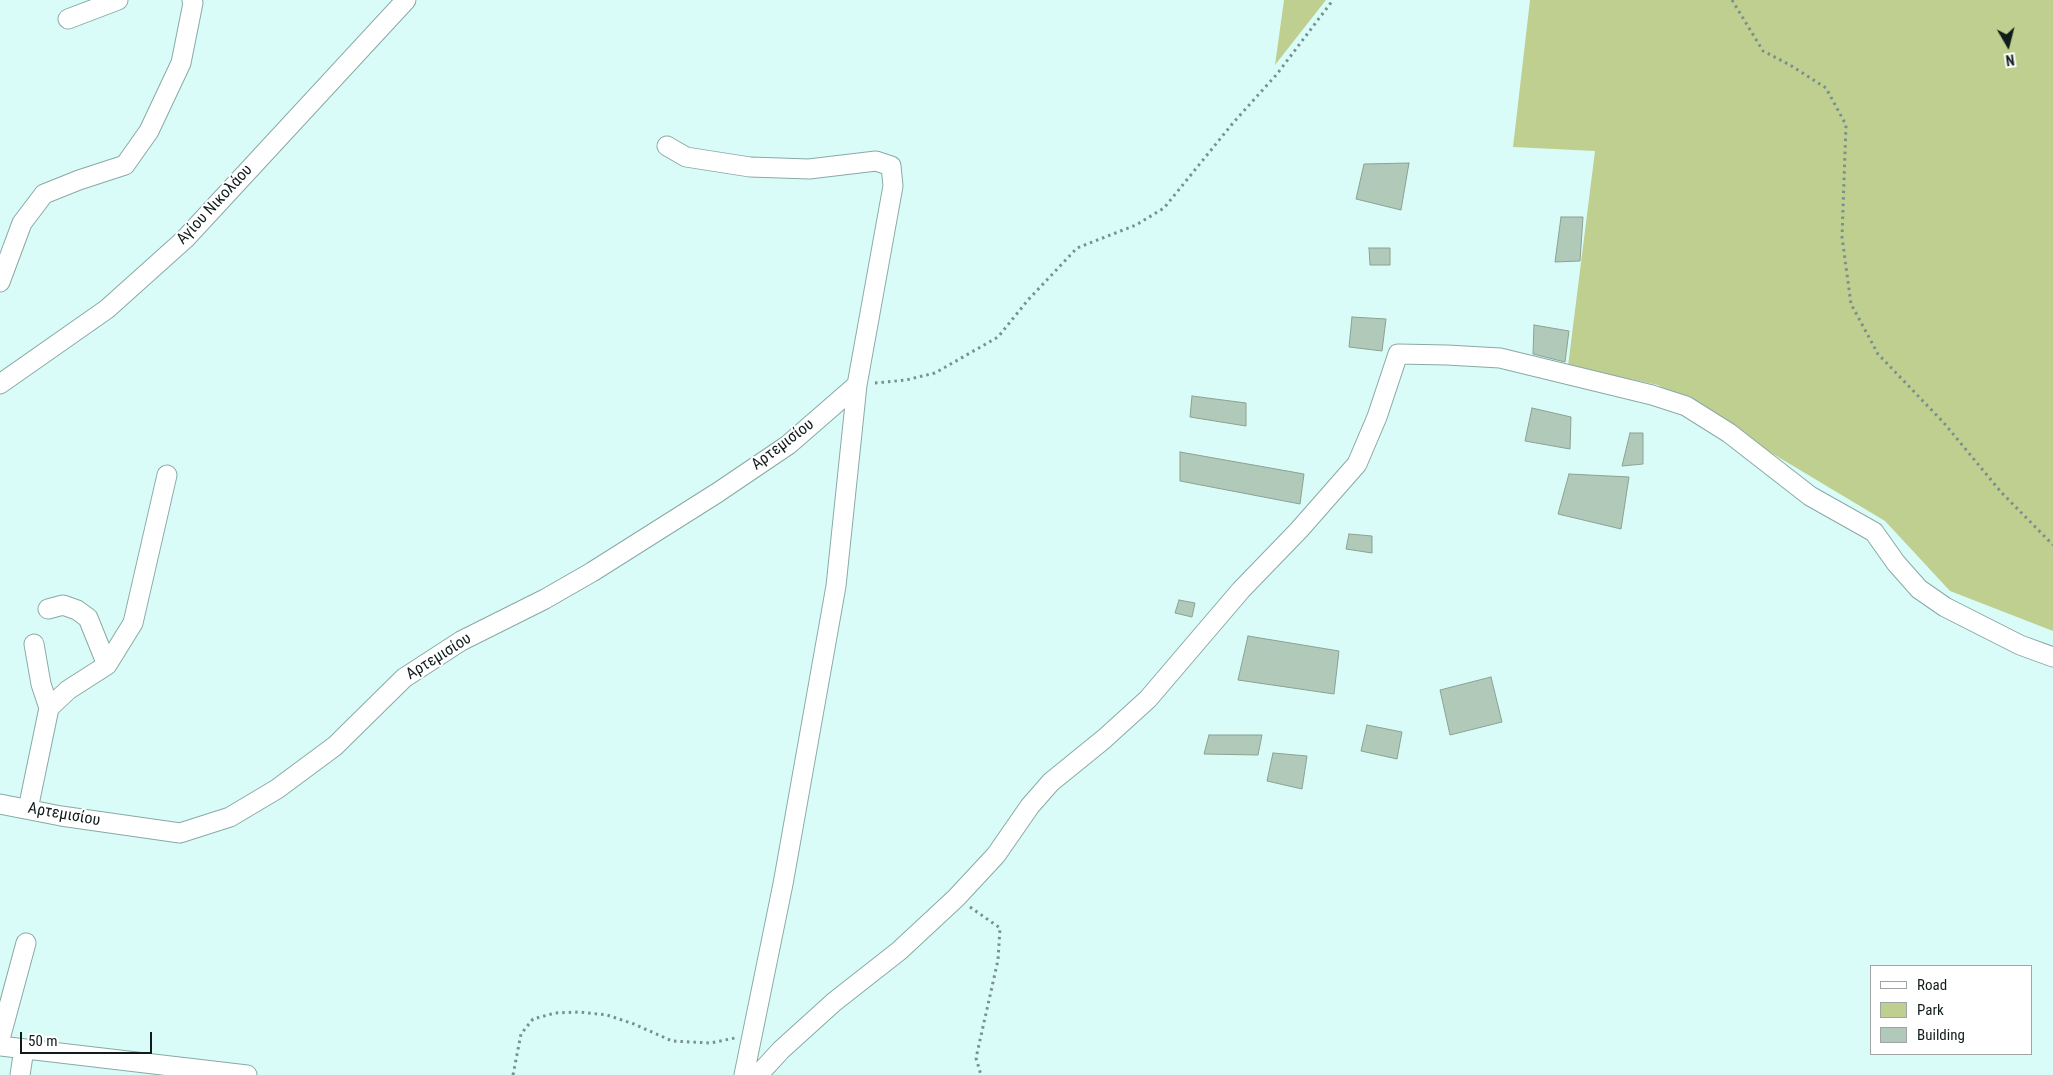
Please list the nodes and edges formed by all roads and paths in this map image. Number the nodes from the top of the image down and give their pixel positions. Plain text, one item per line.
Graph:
1 (118, 0) edge
2 (192, 0) edge
3 (406, 0) edge
4 (1333, 0) edge
5 (1732, 0) edge
6 (68, 19) dead end
7 (667, 146) dead end
8 (0, 282) edge
9 (0, 384) edge
10 (857, 385) junction
11 (167, 475) dead end
12 (2053, 545) edge
13 (48, 609) dead end
14 (34, 644) dead end
15 (2053, 657) edge
16 (107, 665) junction
17 (49, 708) junction
18 (0, 804) edge
19 (28, 809) junction
20 (956, 898) junction
21 (26, 944) dead end
22 (753, 1034) junction
23 (0, 1039) edge
24 (0, 1046) edge
25 (24, 1049) junction
26 (205, 1073) edge
27 (20, 1075) edge
28 (246, 1075) edge
29 (513, 1075) edge
30 (744, 1075) edge
31 (758, 1075) edge
32 (981, 1075) edge

1 - 6 street
2 - 8 street
3 - 9 street, Αγίου Νικολάου
4 - 10 path
5 - 12 path
7 - 10 street
10 - 19 street, Αρτεμισίου
10 - 22 street
11 - 16 street
13 - 16 street
14 - 17 street
15 - 20 street
16 - 17 street
17 - 19 street
18 - 19 street, Αρτεμισίου
20 - 31 street
20 - 32 path
21 - 23 street
22 - 29 path
22 - 30 street
24 - 25 street
25 - 26 street
25 - 27 street
26 - 28 street

